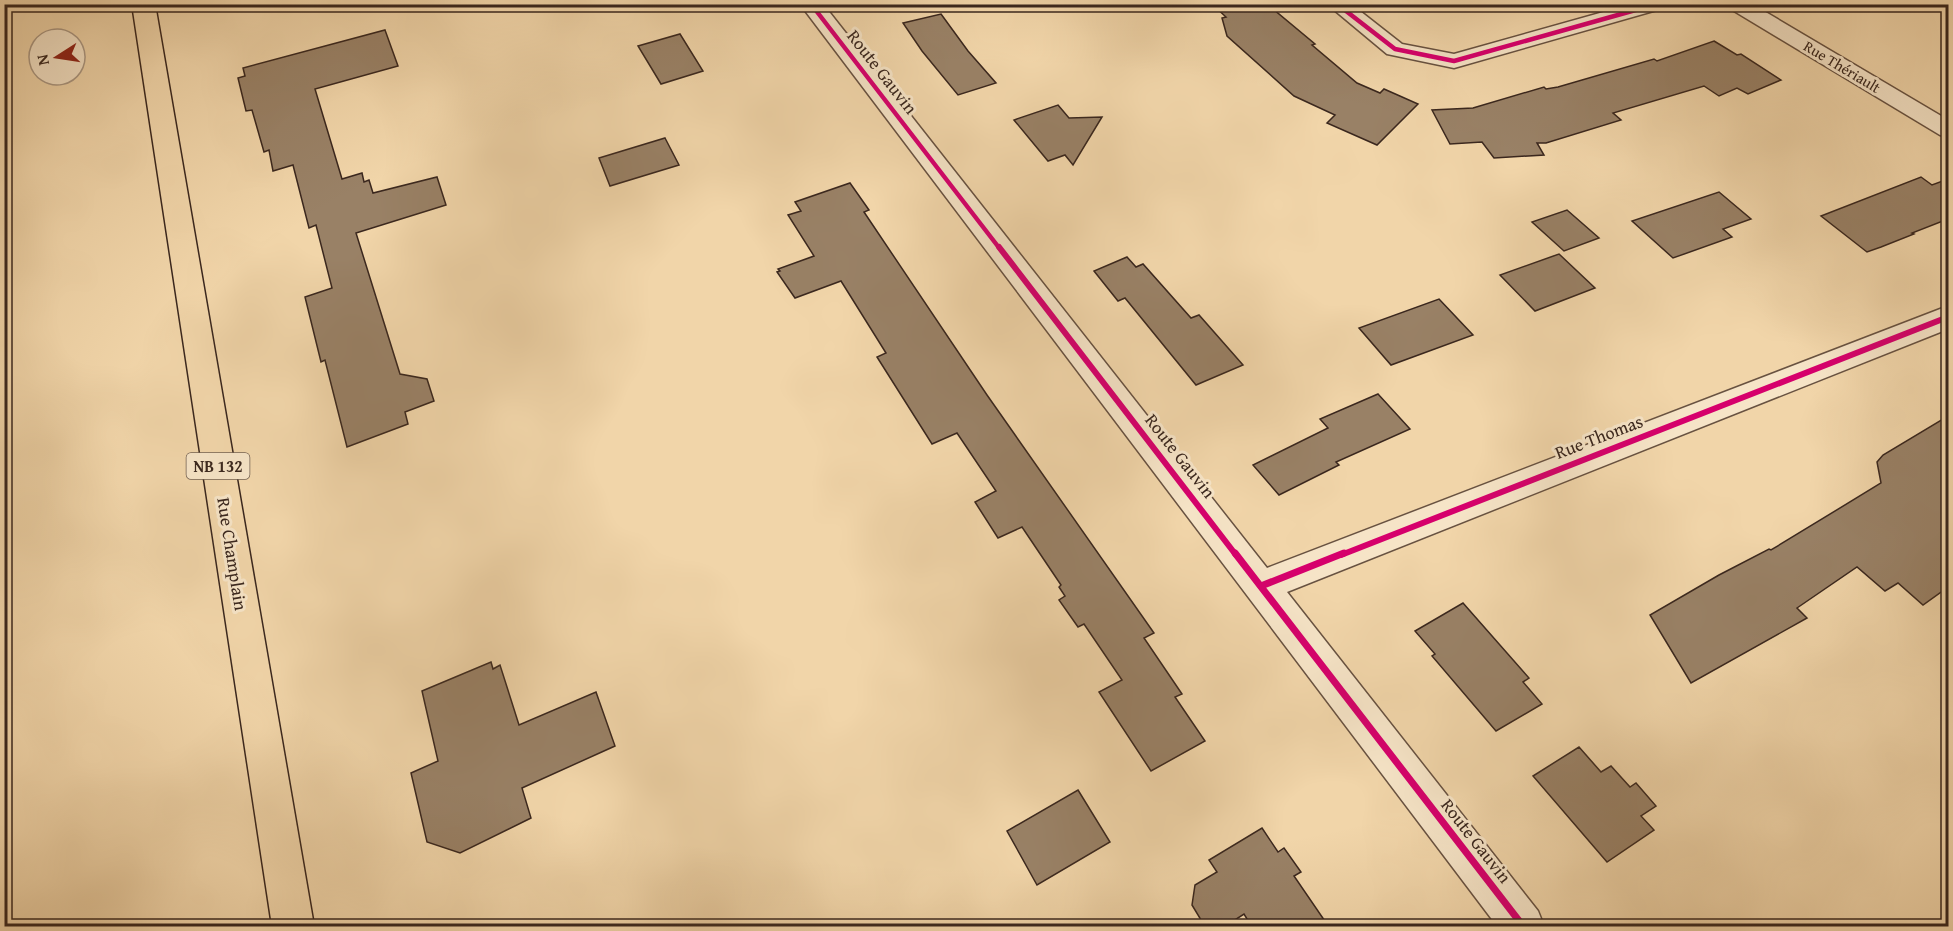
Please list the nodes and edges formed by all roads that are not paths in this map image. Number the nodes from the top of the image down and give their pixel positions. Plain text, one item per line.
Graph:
1 (143, 4) edge
2 (811, 4) edge
3 (1337, 4) edge
4 (1657, 4) edge
5 (1736, 4) edge
6 (1948, 130) edge
7 (1948, 316) edge
8 (1261, 586) junction
9 (292, 927) edge
10 (1523, 927) edge

1 - 9 main road, Rue Champlain / NB 132
2 - 8 street, Route Gauvin
3 - 4 street
5 - 6 street, Rue Thériault
7 - 8 street, Rue Thomas
8 - 10 street, Route Gauvin

